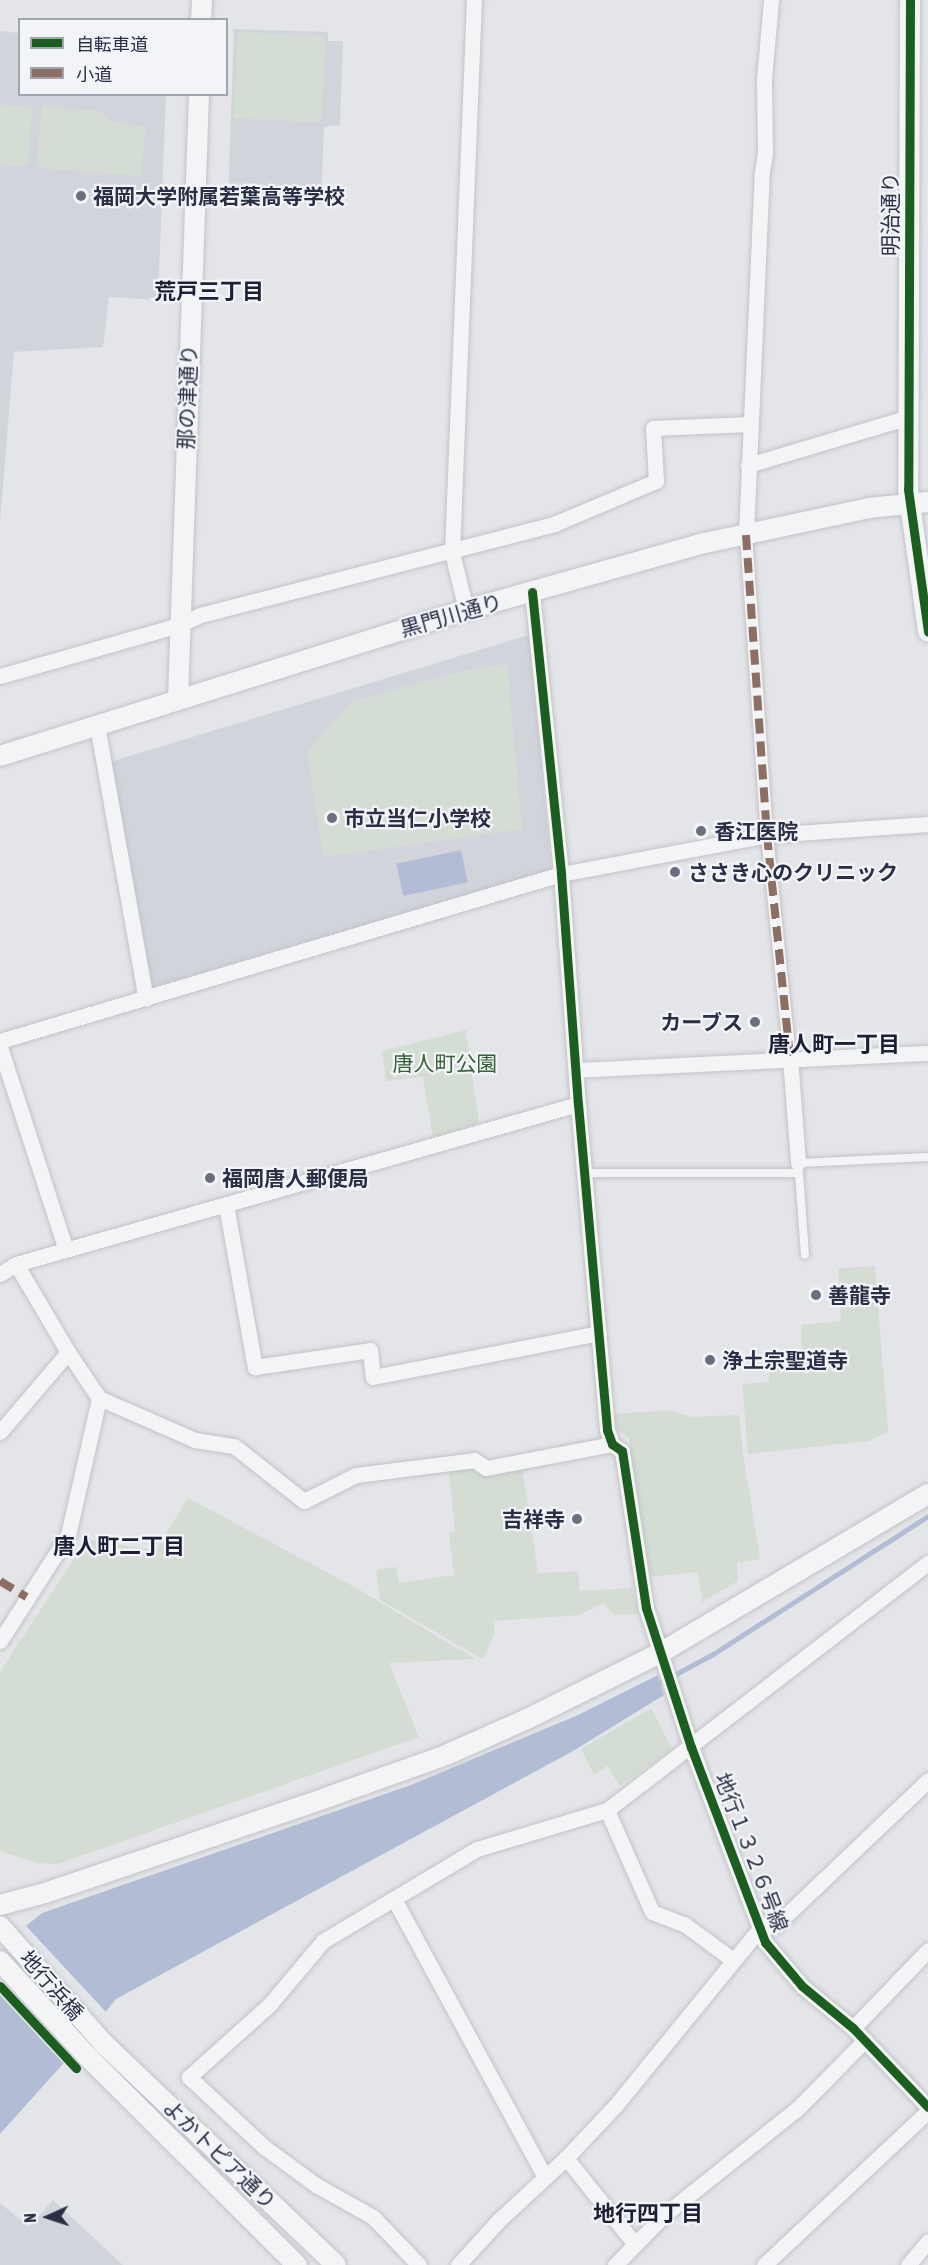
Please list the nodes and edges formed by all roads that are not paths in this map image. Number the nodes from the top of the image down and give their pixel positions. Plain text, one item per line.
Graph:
1 (202, 0) edge
2 (474, 0) edge
3 (771, 0) edge
4 (910, 0) edge
5 (201, 18) edge
6 (199, 96) edge
7 (906, 422) junction
8 (750, 424) junction
9 (748, 465) junction
10 (915, 498) edge
11 (746, 535) junction
12 (452, 552) junction
13 (532, 592) junction
14 (466, 610) junction
15 (178, 625) junction
16 (928, 632) edge
17 (0, 676) edge
18 (178, 699) junction
19 (97, 725) junction
20 (0, 756) edge
21 (928, 824) edge
22 (767, 836) junction
23 (561, 874) junction
24 (146, 999) junction
25 (0, 1041) edge
26 (0, 1047) edge
27 (928, 1053) edge
28 (790, 1058) junction
29 (576, 1070) junction
30 (578, 1104) junction
31 (928, 1157) edge
32 (799, 1168) junction
33 (584, 1173) junction
34 (226, 1205) junction
35 (66, 1250) junction
36 (805, 1255) dead end
37 (16, 1264) junction
38 (0, 1274) edge
39 (598, 1333) junction
40 (68, 1352) junction
41 (99, 1398) junction
42 (0, 1432) edge
43 (612, 1444) junction
44 (928, 1494) edge
45 (928, 1563) edge
46 (0, 1641) edge
47 (663, 1660) junction
48 (691, 1747) junction
49 (928, 1780) edge
50 (607, 1810) junction
51 (394, 1899) junction
52 (0, 1905) edge
53 (0, 1926) edge
54 (761, 1927) junction
55 (928, 1950) edge
56 (0, 1960) edge
57 (733, 1960) junction
58 (853, 2028) junction
59 (865, 2040) junction
60 (104, 2044) joint
61 (88, 2057) joint
62 (928, 2109) edge
63 (566, 2158) junction
64 (544, 2177) junction
65 (928, 2241) edge
66 (634, 2244) junction
67 (332, 2263) edge
68 (297, 2265) edge
69 (419, 2265) edge
70 (458, 2265) edge
71 (615, 2265) edge
72 (764, 2265) edge
73 (908, 2265) edge

1 - 5 street
2 - 12 street
3 - 8 street
4 - 7 street, 明治通り
6 - 15 street, 那の津通り
7 - 9 street
7 - 10 street, 明治通り
8 - 9 street
8 - 12 street
9 - 11 street
10 - 11 street, 黒門川通り
10 - 16 street
11 - 13 street, 黒門川通り
11 - 22 street
12 - 14 street
12 - 15 street
13 - 14 street, 黒門川通り
13 - 23 street, 地行１３２６号線
14 - 18 street, 黒門川通り
15 - 17 street
15 - 18 street, 那の津通り
18 - 19 street, 黒門川通り
19 - 20 street, 黒門川通り
19 - 24 street
21 - 22 street
22 - 23 street
22 - 28 street
23 - 24 street
23 - 29 street, 地行１３２６号線
24 - 25 street
26 - 35 street
27 - 28 street
28 - 29 street
28 - 32 street
29 - 30 street, 地行１３２６号線
30 - 33 street, 地行１３２６号線
30 - 34 street
31 - 32 lane
32 - 33 lane
32 - 36 lane
33 - 39 street, 地行１３２６号線
34 - 35 street
34 - 39 street
35 - 37 street
37 - 38 street
37 - 40 street
39 - 43 street, 地行１３２６号線
40 - 41 street
40 - 42 street
41 - 43 street
41 - 46 street
43 - 47 street, 地行１３２６号線
44 - 47 street
45 - 48 street
47 - 48 street, 地行１３２６号線
47 - 52 street
48 - 50 street
48 - 54 street, 地行１３２６号線
49 - 54 street
50 - 51 street
50 - 57 street
51 - 64 street
51 - 69 street
53 - 60 street, 地行浜橋
54 - 57 street
54 - 58 street, 地行１３２６号線
55 - 58 street
56 - 61 street, 地行浜橋
57 - 63 street
58 - 59 street, 地行１３２６号線
59 - 62 street, 地行１３２６号線
59 - 66 street
60 - 67 street, よかトピア通り
61 - 68 street, よかトピア通り
62 - 72 street
63 - 64 street
63 - 66 street
64 - 70 street
65 - 73 street
66 - 71 street

